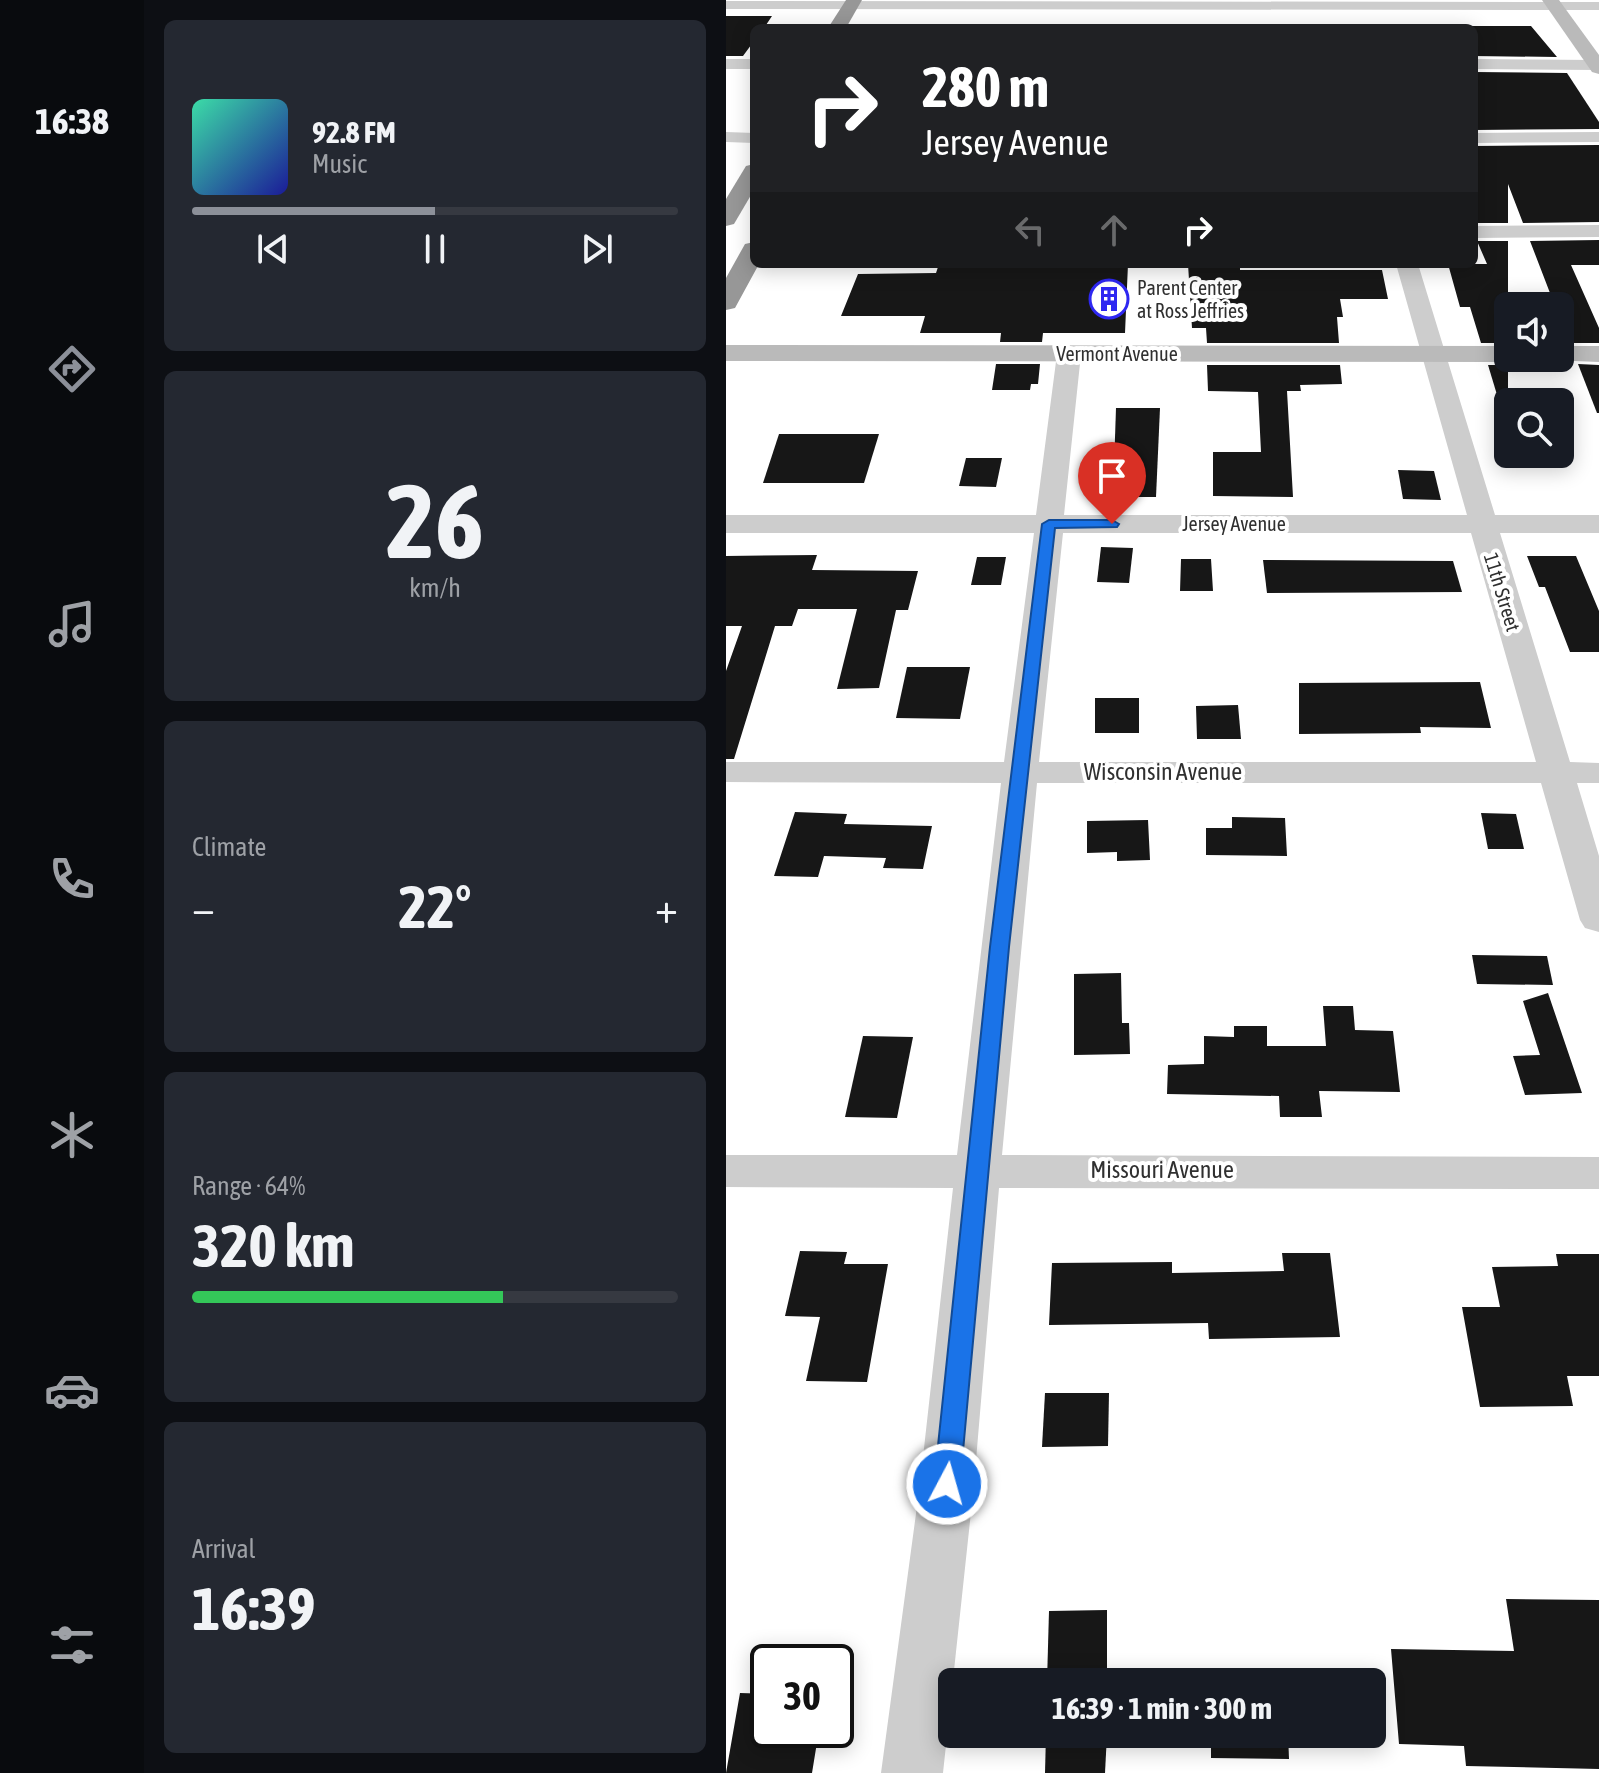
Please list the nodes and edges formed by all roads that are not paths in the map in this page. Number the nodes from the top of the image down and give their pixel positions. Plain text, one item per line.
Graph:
1 (852, 2) edge
2 (881, 2) edge
3 (1107, 2) edge
4 (1329, 2) edge
5 (1552, 3) edge
6 (726, 5) edge
7 (1599, 6) edge
8 (839, 24) edge
9 (870, 24) edge
10 (1105, 24) edge
11 (1336, 24) edge
12 (726, 64) edge
13 (750, 64) edge
14 (1478, 64) edge
15 (1598, 66) edge
16 (726, 137) edge
17 (1599, 137) edge
18 (750, 138) edge
19 (1478, 138) edge
20 (750, 178) edge
21 (728, 219) edge
22 (750, 226) edge
23 (1599, 231) edge
24 (1478, 232) edge
25 (750, 250) edge
26 (750, 257) edge
27 (1408, 268) edge
28 (726, 302) edge
29 (726, 353) edge
30 (1069, 354) junction
31 (1433, 354) junction
32 (1494, 354) edge
33 (1574, 354) edge
34 (1599, 354) edge
35 (726, 524) edge
36 (1049, 524) junction
37 (1483, 524) junction
38 (1599, 524) edge
39 (726, 772) edge
40 (1022, 772) junction
41 (1556, 773) junction
42 (1599, 773) edge
43 (1599, 920) edge
44 (979, 1169) junction
45 (726, 1171) edge
46 (1599, 1173) edge
47 (912, 1773) edge

1 - 2 street
1 - 6 street
1 - 8 highway
2 - 3 street
2 - 9 highway
3 - 4 street
3 - 10 street
4 - 5 street
4 - 11 street
5 - 7 street
5 - 15 street
12 - 13 street
14 - 15 street
16 - 18 street
17 - 19 street
20 - 21 highway
21 - 22 highway
21 - 25 highway
23 - 24 street
26 - 28 highway
27 - 31 street, 11th Street
29 - 30 street, Vermont Avenue
30 - 31 street, Vermont Avenue
30 - 36 street
31 - 32 street, Vermont Avenue
31 - 37 street, 11th Street
33 - 34 street
35 - 36 street, Jersey Avenue
36 - 37 street, Jersey Avenue
36 - 40 street
37 - 38 street, Jersey Avenue
37 - 41 street, 11th Street
39 - 40 street, Wisconsin Avenue
40 - 41 street, Wisconsin Avenue
40 - 44 street
41 - 42 street, Wisconsin Avenue
41 - 43 street, 11th Street
44 - 45 street, Missouri Avenue
44 - 46 street, Missouri Avenue
44 - 47 street

